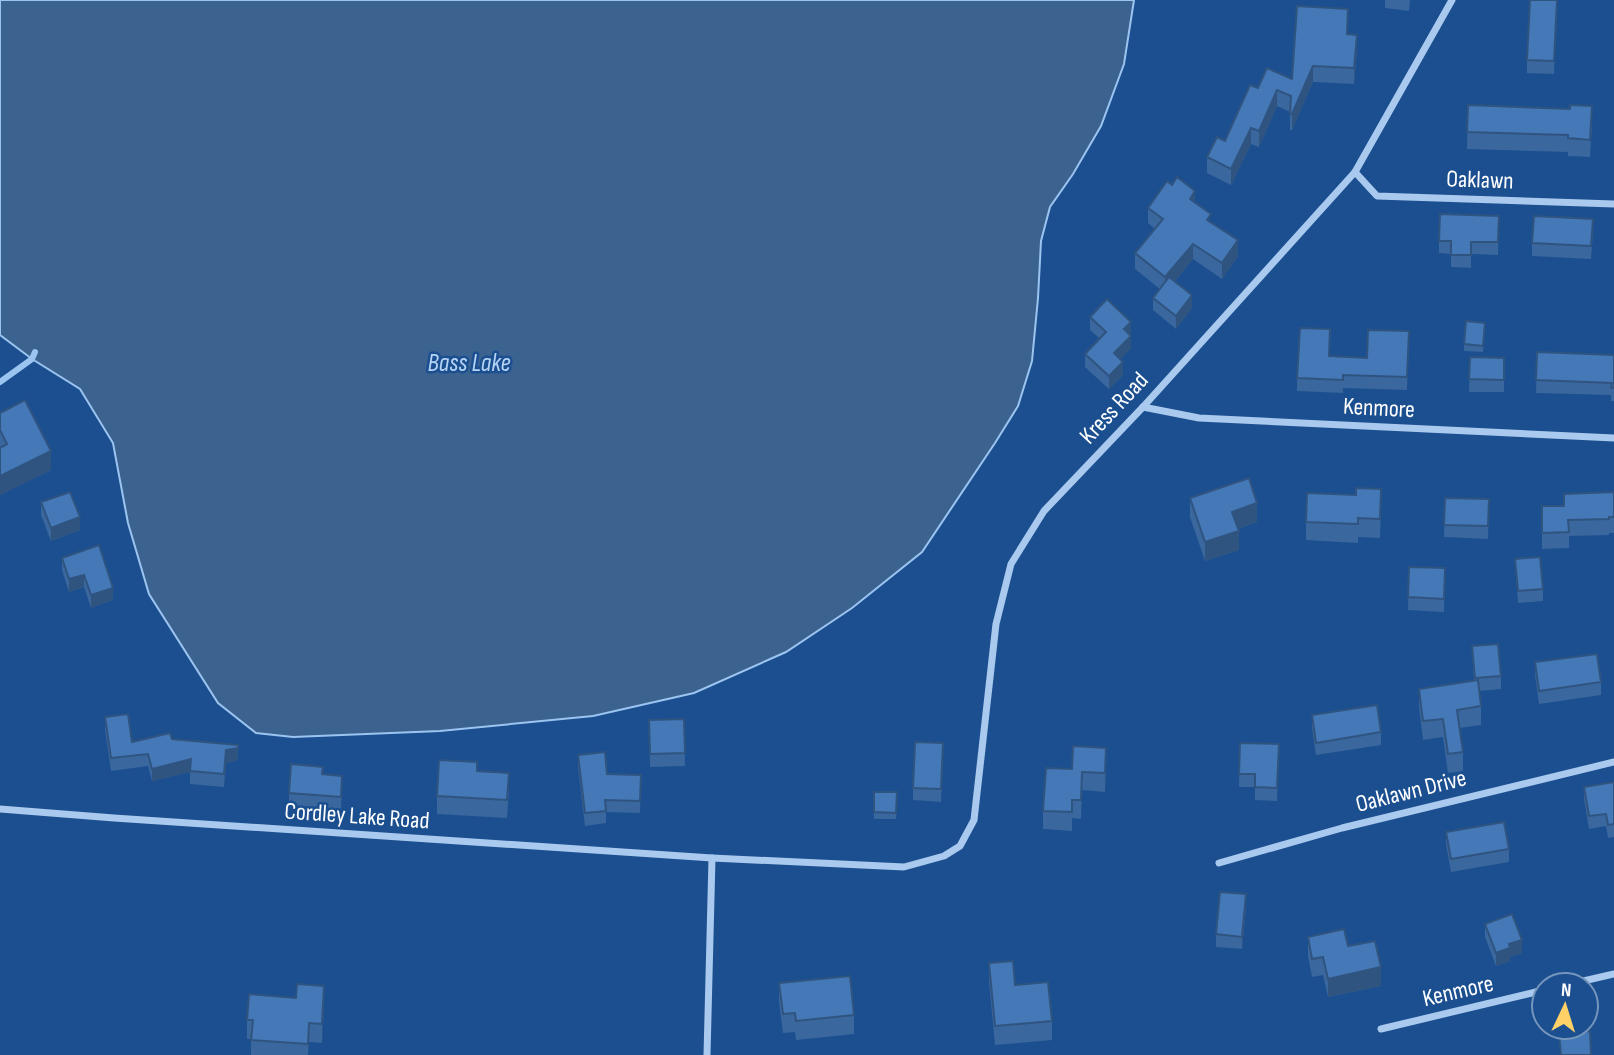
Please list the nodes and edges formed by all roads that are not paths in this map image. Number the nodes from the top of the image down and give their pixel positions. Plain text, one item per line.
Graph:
1 (1452, 0) edge
2 (1355, 172) junction
3 (1614, 204) edge
4 (1143, 407) junction
5 (1614, 439) edge
6 (1614, 762) edge
7 (0, 809) edge
8 (712, 858) junction
9 (1219, 863) dead end
10 (904, 867) joint
11 (1530, 993) edge
12 (1381, 1029) dead end
13 (707, 1055) edge

1 - 2 street, Kress Road
2 - 3 street, Oaklawn
2 - 4 street, Kress Road
4 - 5 street, Kenmore
4 - 10 street, Kress Road
6 - 9 street, Oaklawn Drive
7 - 8 street, Cordley Lake Road
8 - 10 street, Cordley Lake Road
8 - 13 street
11 - 12 street, Kenmore

